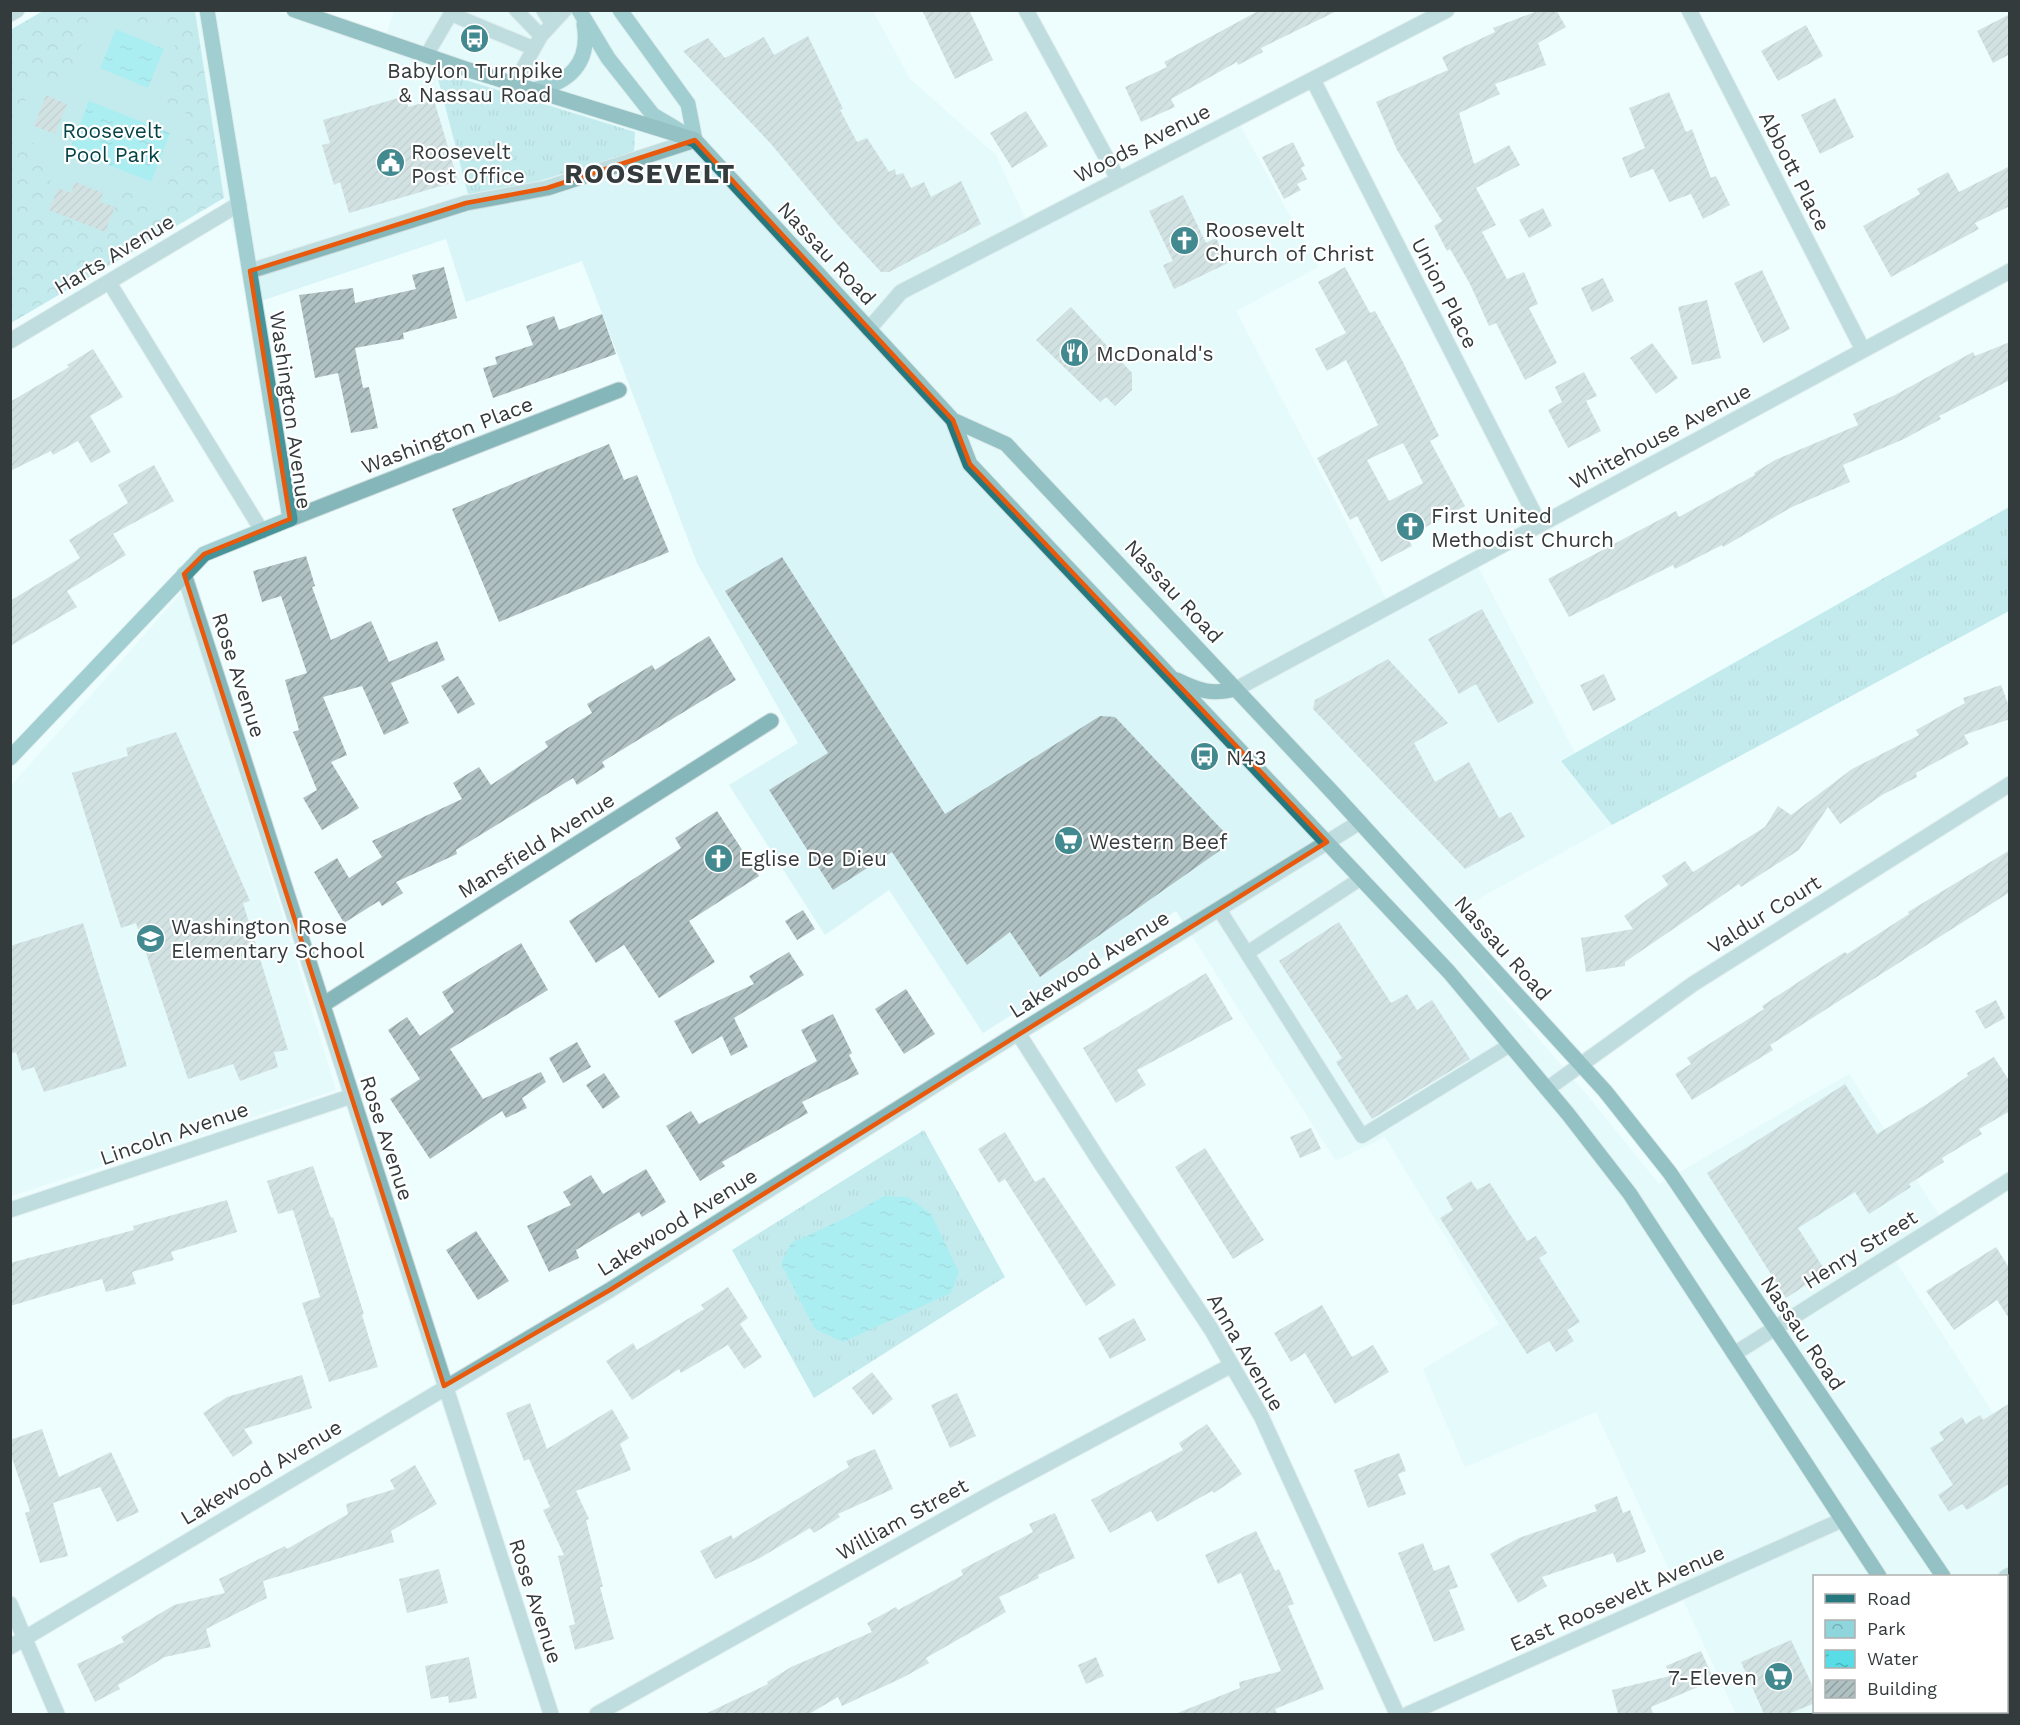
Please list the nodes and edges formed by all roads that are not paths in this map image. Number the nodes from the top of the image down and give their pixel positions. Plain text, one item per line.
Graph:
1 (16, 10) edge
2 (207, 10) edge
3 (294, 10) edge
4 (516, 10) edge
5 (543, 10) edge
6 (565, 10) edge
7 (620, 10) edge
8 (1026, 10) edge
9 (1447, 10) edge
10 (1689, 10) edge
11 (452, 12) edge
12 (10, 14) edge
13 (581, 14) edge
14 (552, 24) junction
15 (537, 42) junction
16 (426, 56) junction
17 (1313, 80) junction
18 (514, 84) junction
19 (532, 90) junction
20 (695, 140) junction
21 (1118, 179) junction
22 (239, 204) junction
23 (250, 271) junction
24 (2010, 271) edge
25 (109, 282) junction
26 (869, 329) junction
27 (10, 340) edge
28 (1863, 350) junction
29 (619, 390) dead end
30 (953, 420) junction
31 (290, 519) junction
32 (1540, 525) junction
33 (262, 531) junction
34 (184, 574) junction
35 (1169, 676) junction
36 (1236, 689) junction
37 (771, 721) dead end
38 (10, 758) edge
39 (2010, 783) edge
40 (1360, 822) junction
41 (1327, 842) junction
42 (1360, 879) junction
43 (1219, 909) junction
44 (1247, 953) junction
45 (324, 1005) junction
46 (1018, 1032) junction
47 (1510, 1045) junction
48 (1581, 1064) junction
49 (1547, 1089) junction
50 (352, 1096) junction
51 (2010, 1180) edge
52 (10, 1210) edge
53 (1774, 1329) junction
54 (1734, 1354) junction
55 (1230, 1366) junction
56 (444, 1386) junction
57 (1842, 1520) junction
58 (1879, 1575) edge
59 (1942, 1575) edge
60 (10, 1604) edge
61 (25, 1638) junction
62 (10, 1647) edge
63 (548, 1713) edge
64 (57, 1714) edge
65 (597, 1714) edge
66 (1397, 1714) edge
67 (1408, 1714) edge

1 - 12 street
2 - 22 street, Washington Avenue
3 - 16 main road
4 - 15 lane
5 - 14 lane
6 - 14 lane
7 - 20 street
8 - 21 street
9 - 17 street, Woods Avenue
10 - 28 street, Abbott Place
11 - 15 lane
11 - 16 lane
13 - 19 street
13 - 20 street, Nassau Road
14 - 15 lane
15 - 18 lane
16 - 18 main road
17 - 21 street, Woods Avenue
17 - 32 street, Union Place
18 - 19 main road
19 - 20 main road
20 - 23 street
20 - 26 main road, Nassau Road
21 - 26 street, Woods Avenue
22 - 23 street, Washington Avenue
22 - 25 street, Harts Avenue
23 - 31 street, Washington Avenue
24 - 28 street, Whitehouse Avenue
25 - 27 street, Harts Avenue
25 - 33 lane
26 - 30 main road, Nassau Road
28 - 32 street, Whitehouse Avenue
29 - 31 street, Washington Place
30 - 35 main road, Nassau Road
30 - 36 main road, Nassau Road
31 - 33 street, Washington Avenue
32 - 36 street, Whitehouse Avenue
33 - 34 street, Washington Avenue
34 - 38 street, Washington Avenue
34 - 45 street, Rose Avenue
35 - 36 main road
35 - 41 main road, Nassau Road
36 - 40 main road, Nassau Road
37 - 45 street, Mansfield Avenue
39 - 48 street, Valdur Court
40 - 41 street, Lakewood Avenue
40 - 48 main road, Nassau Road
41 - 42 main road, Nassau Road
41 - 43 street, Lakewood Avenue
42 - 44 lane
42 - 47 main road, Nassau Road
43 - 44 lane
43 - 46 street, Lakewood Avenue
44 - 47 lane
45 - 50 street, Rose Avenue
46 - 55 street, Anna Avenue
46 - 56 street, Lakewood Avenue
47 - 49 main road, Nassau Road
48 - 49 street, Valdur Court
48 - 53 main road, Nassau Road
49 - 54 main road, Nassau Road
50 - 52 street, Lincoln Avenue
50 - 56 street, Rose Avenue
51 - 53 street, Henry Street
53 - 54 street, Henry Street
53 - 59 main road, Nassau Road
54 - 57 main road, Nassau Road
55 - 65 street, William Street
55 - 66 street, Anna Avenue
56 - 61 street, Lakewood Avenue
56 - 63 street, Rose Avenue
57 - 58 main road, Nassau Road
57 - 67 street, East Roosevelt Avenue
60 - 61 street
61 - 62 street, Lakewood Avenue
61 - 64 street

